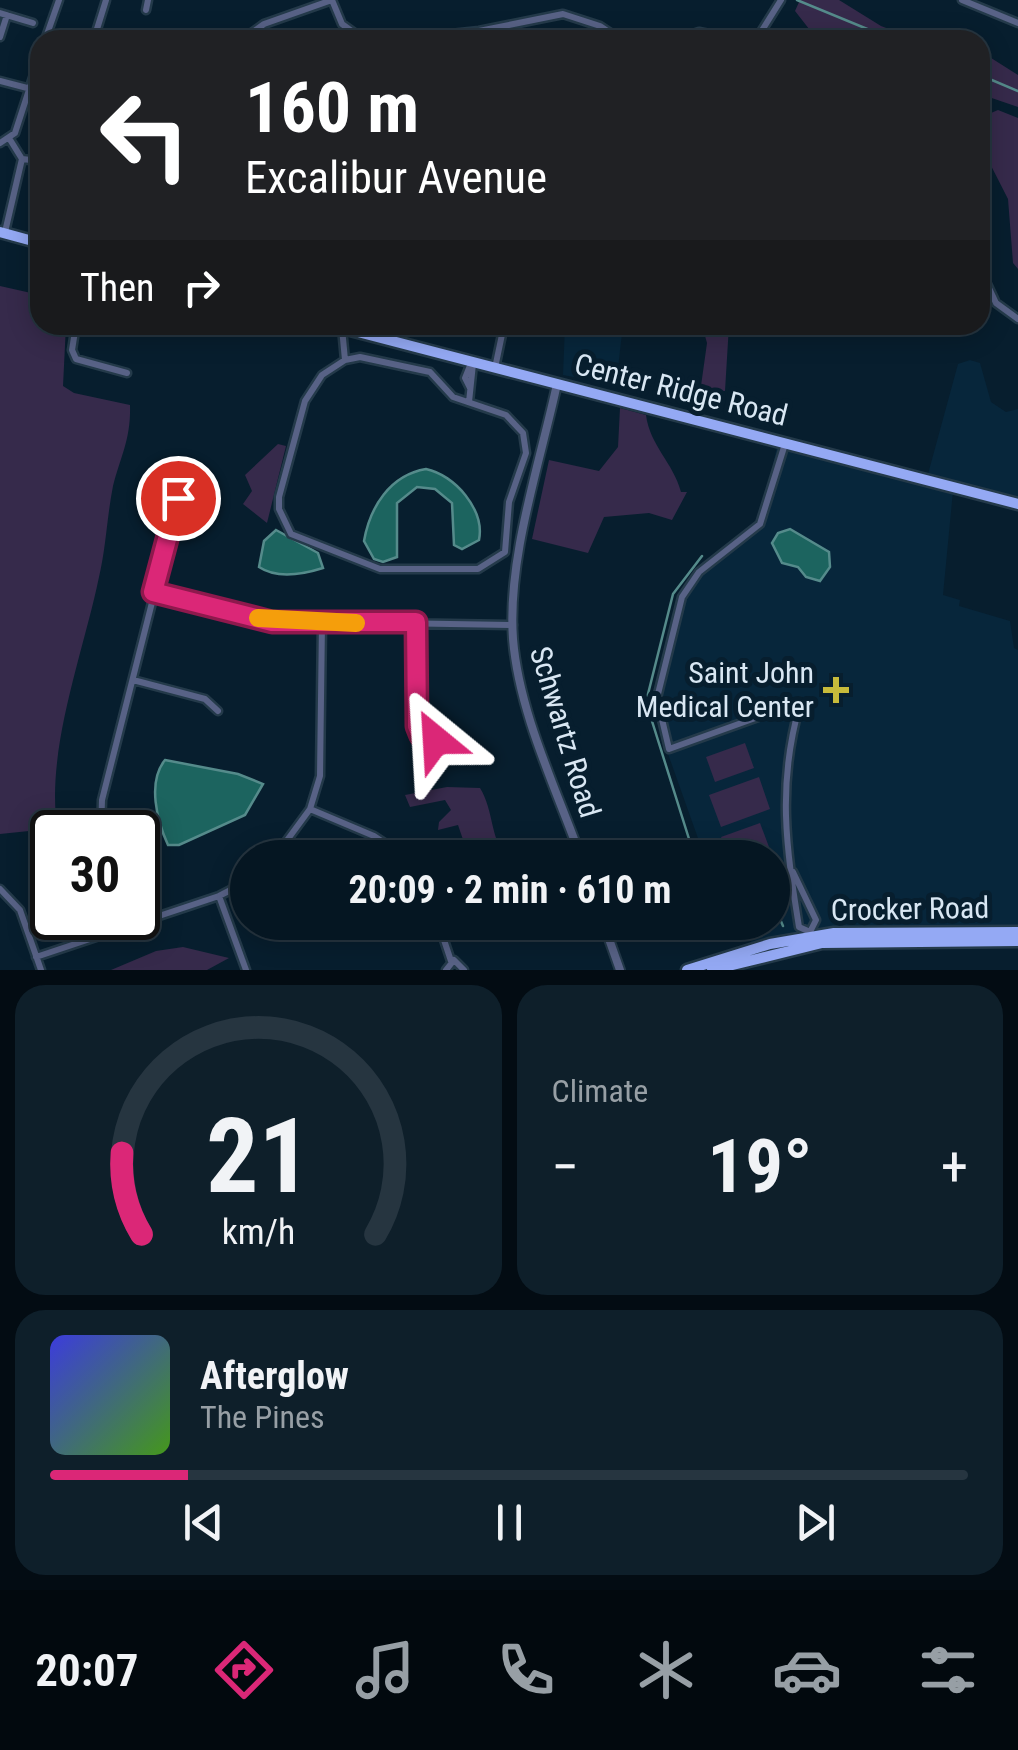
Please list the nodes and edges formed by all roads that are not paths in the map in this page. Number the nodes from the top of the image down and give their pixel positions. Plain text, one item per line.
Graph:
1 (60, 0) edge
2 (106, 0) edge
3 (148, 0) edge
4 (332, 0) edge
5 (780, 0) edge
6 (962, 0) edge
7 (146, 10) dead end
8 (4, 14) edge
9 (33, 22) dead end
10 (1018, 23) edge
11 (97, 29) dead end
12 (48, 30) edge
13 (250, 30) edge
14 (350, 30) edge
15 (488, 30) edge
16 (606, 30) edge
17 (762, 30) edge
18 (0, 37) edge
19 (0, 81) edge
20 (30, 89) edge
21 (30, 92) edge
22 (9, 138) junction
23 (0, 143) edge
24 (22, 159) junction
25 (30, 160) edge
26 (2, 233) edge
27 (30, 240) edge
28 (990, 290) edge
29 (1018, 318) edge
30 (74, 335) edge
31 (338, 335) edge
32 (370, 335) edge
33 (502, 335) edge
34 (345, 360) junction
35 (472, 362) junction
36 (494, 368) junction
37 (127, 373) dead end
38 (556, 384) junction
39 (469, 402) junction
40 (786, 442) junction
41 (180, 492) dead end
42 (508, 502) junction
43 (1018, 504) edge
44 (530, 507) junction
45 (153, 592) junction
46 (322, 622) junction
47 (416, 622) junction
48 (513, 624) junction
49 (132, 680) junction
50 (218, 711) dead end
51 (421, 736) dead end
52 (310, 809) junction
53 (101, 810) edge
54 (287, 840) edge
55 (380, 840) edge
56 (574, 840) edge
57 (793, 872) junction
58 (0, 889) edge
59 (230, 891) edge
60 (219, 896) junction
61 (160, 912) edge
62 (1018, 932) edge
63 (80, 940) edge
64 (444, 940) edge
65 (609, 940) edge
66 (807, 940) junction
67 (1018, 941) edge
68 (36, 957) junction
69 (451, 961) junction
70 (41, 970) edge
71 (246, 970) edge
72 (446, 970) edge
73 (464, 970) edge
74 (620, 970) edge
75 (687, 970) edge
76 (712, 970) edge

1 - 12 street
2 - 11 street
3 - 7 street
4 - 13 street
4 - 14 street
5 - 17 street
6 - 10 street
8 - 9 street
8 - 18 street
15 - 16 street
19 - 20 street
21 - 22 street
22 - 23 street
22 - 24 street
24 - 25 street
24 - 26 street
26 - 27 main road
28 - 29 street
30 - 37 street
31 - 34 street
32 - 35 main road, Center Ridge Road
33 - 36 street
34 - 39 street
34 - 42 street
35 - 36 main road, Center Ridge Road
35 - 39 street
36 - 38 main road, Center Ridge Road
38 - 40 main road, Center Ridge Road
38 - 44 street, Schwartz Road
39 - 42 street
40 - 43 main road, Center Ridge Road
40 - 57 street
41 - 45 street
42 - 44 street
44 - 48 street, Schwartz Road
45 - 46 street
45 - 49 street
46 - 47 street
46 - 52 street
47 - 48 street
47 - 51 street
48 - 56 street, Schwartz Road
49 - 50 street
49 - 53 street
52 - 54 street
52 - 55 street
57 - 66 street
57 - 66 street
58 - 68 street
59 - 60 street
60 - 61 street
60 - 71 street
62 - 66 main road, Crocker Road
63 - 68 street
64 - 69 street
65 - 74 street
66 - 67 main road, Crocker Road
66 - 75 main road, Crocker Road
66 - 76 main road, Crocker Road
68 - 70 street
69 - 72 street
69 - 73 street

